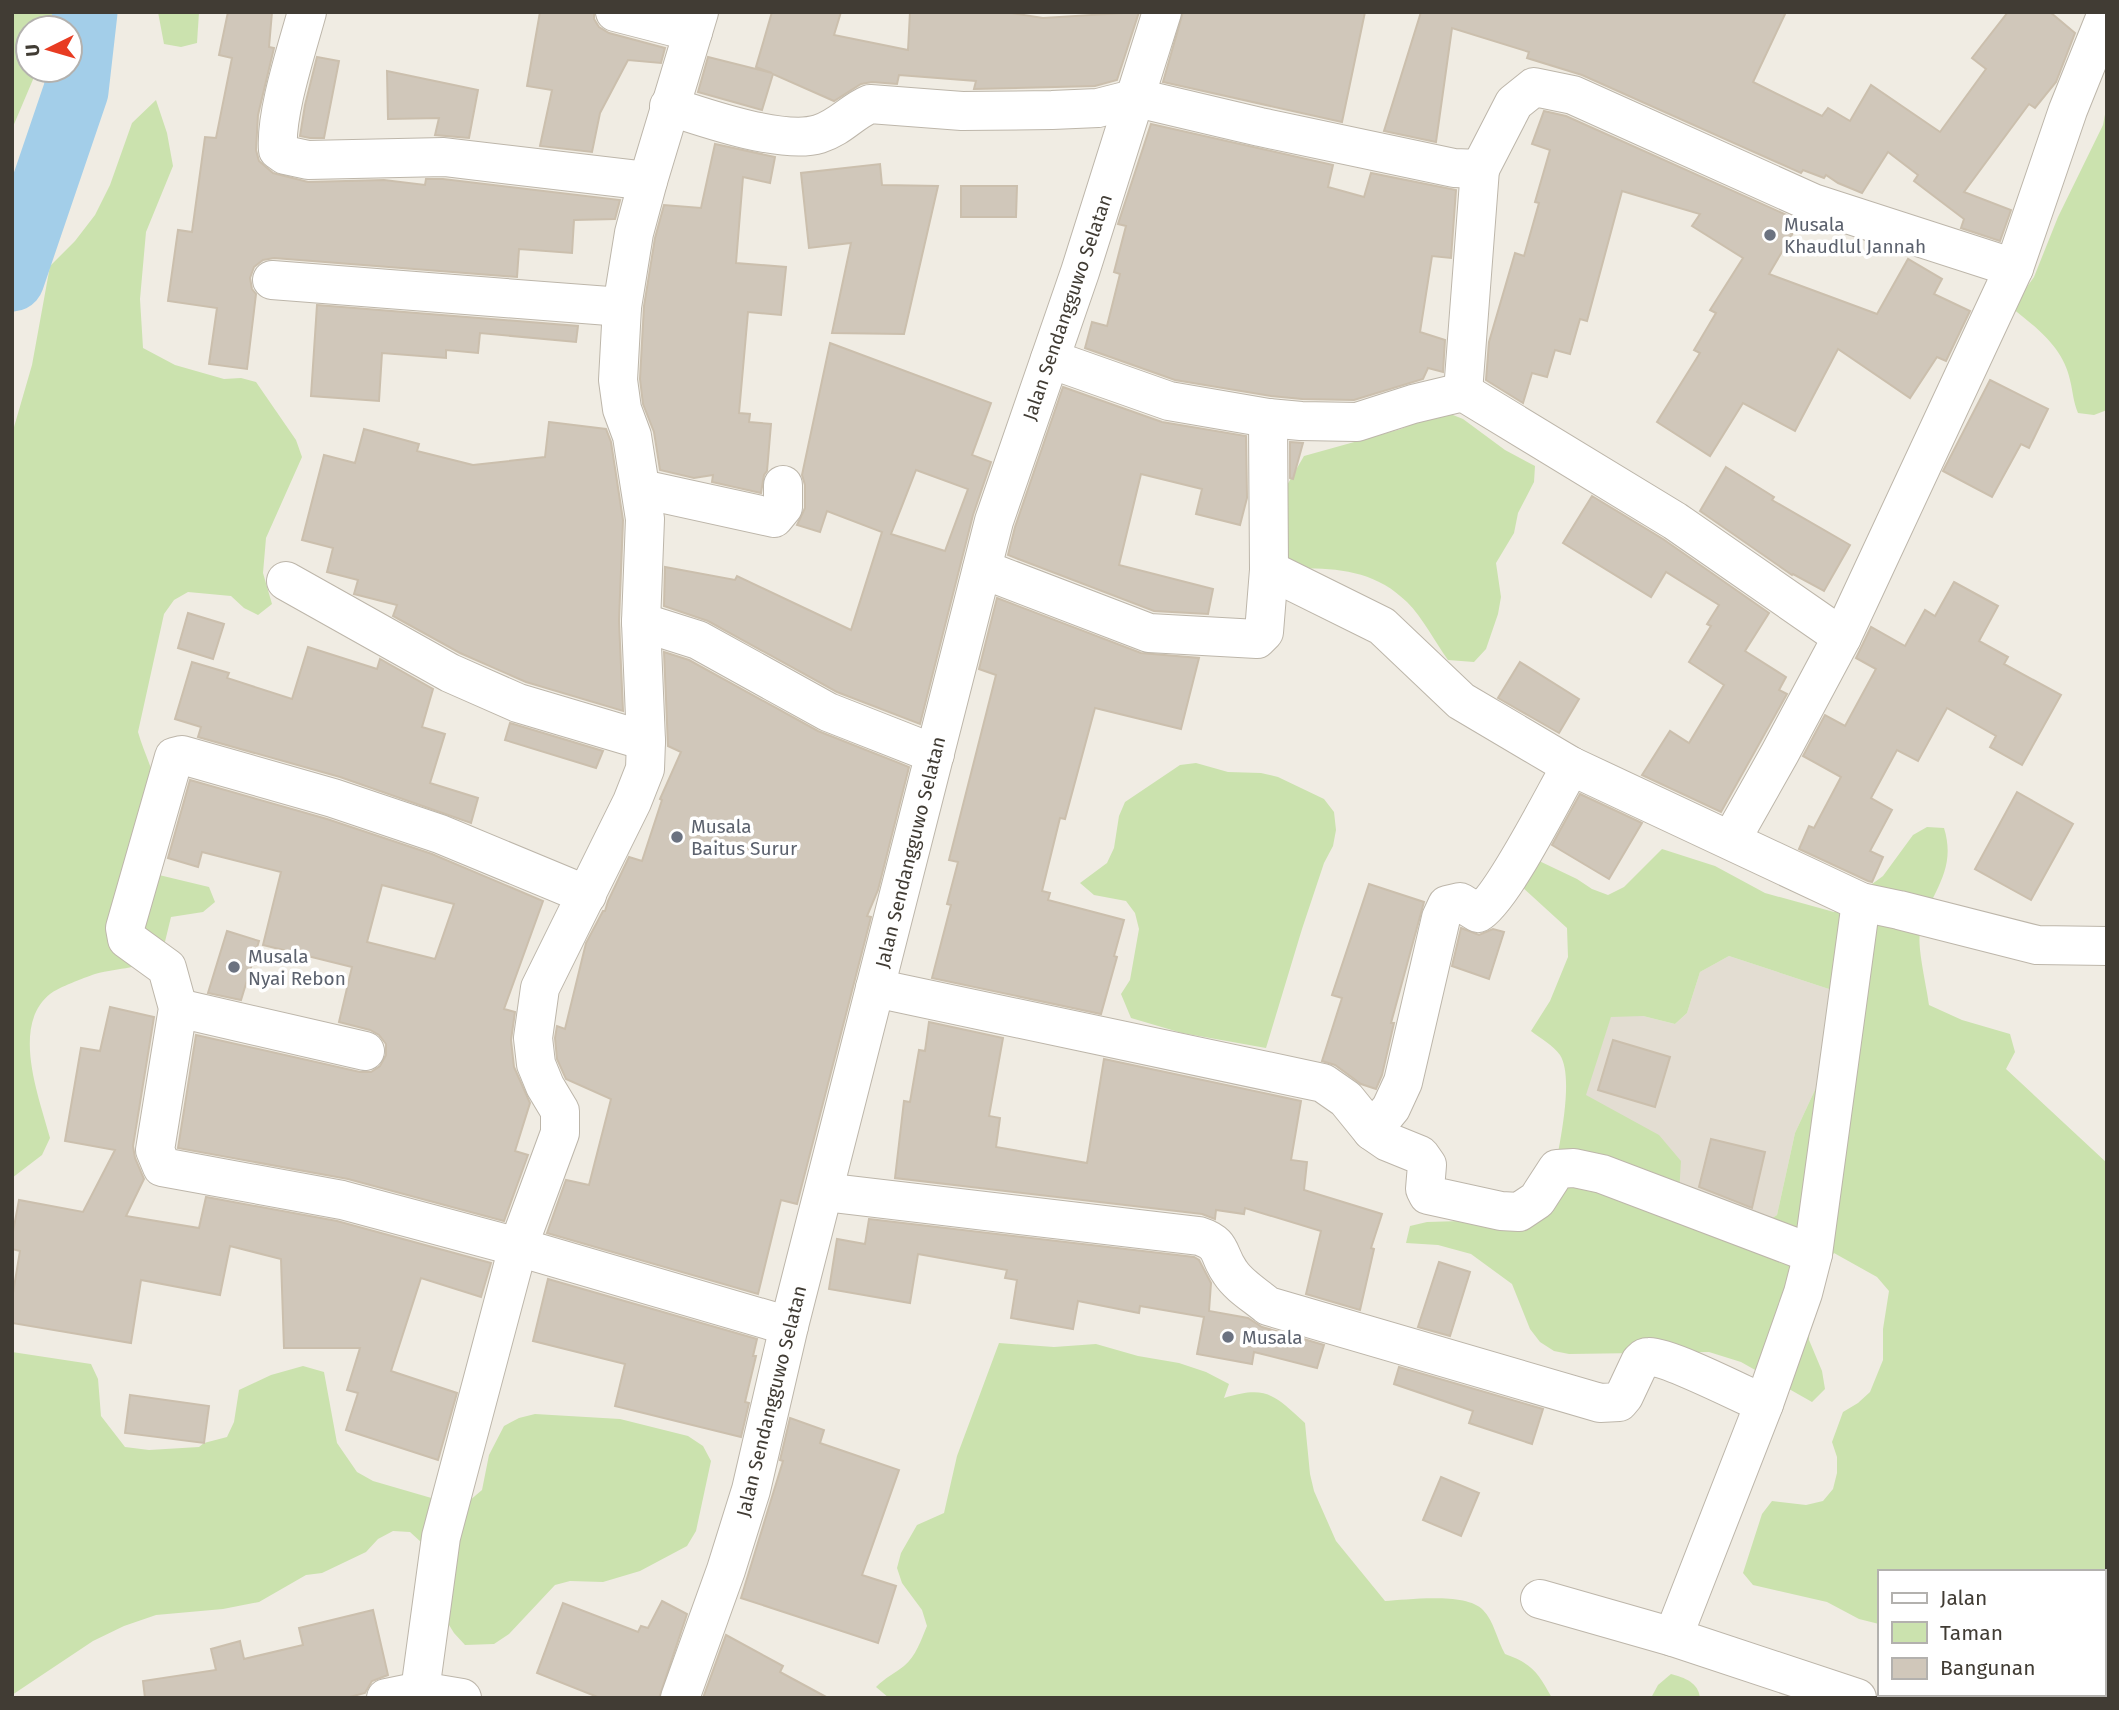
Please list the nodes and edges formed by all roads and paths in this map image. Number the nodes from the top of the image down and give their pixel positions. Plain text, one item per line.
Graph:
1 (307, 12) edge
2 (615, 12) edge
3 (1162, 12) edge
4 (2107, 13) edge
5 (696, 22) edge
6 (1137, 98) junction
7 (669, 106) junction
8 (1480, 169) junction
9 (648, 181) junction
10 (2014, 268) junction
11 (272, 280) dead end
12 (622, 307) junction
13 (1050, 359) junction
14 (1463, 392) junction
15 (1268, 418) junction
16 (783, 485) dead end
17 (642, 489) junction
18 (982, 569) junction
19 (1269, 570) junction
20 (286, 581) dead end
21 (641, 622) junction
22 (1842, 637) junction
23 (646, 741) junction
24 (935, 754) junction
25 (1571, 766) junction
26 (1731, 840) junction
27 (587, 895) junction
28 (1861, 902) junction
29 (2107, 946) edge
30 (875, 988) junction
31 (177, 1008) junction
32 (365, 1051) dead end
33 (1372, 1131) junction
34 (824, 1192) junction
35 (518, 1247) junction
36 (1813, 1254) junction
37 (789, 1326) junction
38 (1763, 1404) junction
39 (1540, 1599) dead end
40 (1673, 1637) junction
41 (403, 1694) edge
42 (2034, 1696) edge
43 (462, 1698) edge
44 (680, 1698) edge
45 (1857, 1698) edge
46 (2011, 1698) edge

1 - 9 street
2 - 5 street
3 - 6 street, Jalan Sendangguwo Selatan
4 - 10 street
5 - 7 street
6 - 7 street
6 - 8 street
6 - 13 street, Jalan Sendangguwo Selatan
7 - 9 street
8 - 10 street
8 - 14 street
9 - 12 street
10 - 22 street
11 - 12 street
12 - 17 street
13 - 15 street
13 - 18 street, Jalan Sendangguwo Selatan
14 - 15 street
14 - 22 street
15 - 19 street
16 - 17 street
17 - 21 street
18 - 19 street
18 - 24 street, Jalan Sendangguwo Selatan
19 - 25 street
20 - 23 street
21 - 23 street
21 - 24 street
22 - 26 street
23 - 27 street
24 - 30 street, Jalan Sendangguwo Selatan
25 - 26 street
25 - 33 street
26 - 28 street
27 - 31 street
27 - 35 street
28 - 29 street
28 - 36 street
30 - 33 street
30 - 34 street, Jalan Sendangguwo Selatan
31 - 32 street
31 - 35 street
33 - 36 street
34 - 37 street, Jalan Sendangguwo Selatan
34 - 38 street
35 - 37 street
35 - 41 street
36 - 38 street
37 - 44 street, Jalan Sendangguwo Selatan
38 - 40 street
39 - 40 street
40 - 45 street
41 - 43 street
42 - 46 street

